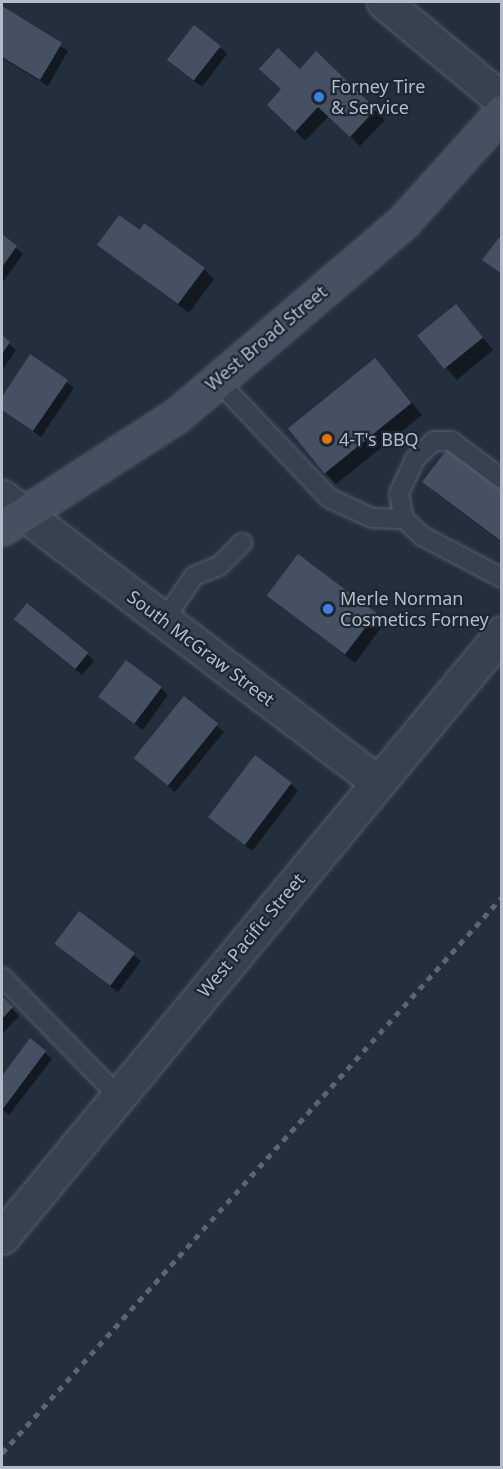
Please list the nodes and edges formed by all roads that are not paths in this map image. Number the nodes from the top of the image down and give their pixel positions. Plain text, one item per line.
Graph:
1 (384, 2) edge
2 (501, 100) edge
3 (501, 112) edge
4 (217, 380) junction
5 (501, 479) edge
6 (9, 513) edge
7 (404, 519) junction
8 (242, 543) dead end
9 (501, 578) edge
10 (164, 620) junction
11 (501, 633) edge
12 (378, 782) junction
13 (2, 977) edge
14 (118, 1096) junction
15 (2, 1237) edge

1 - 2 street
3 - 4 main road, West Broad Street
4 - 6 main road, West Broad Street
4 - 7 lane
5 - 7 lane
6 - 10 street, South McGraw Street
7 - 9 lane
8 - 10 lane
10 - 12 street, South McGraw Street
11 - 12 street, West Pacific Street
12 - 14 street, West Pacific Street
13 - 14 lane
14 - 15 street, West Pacific Street

